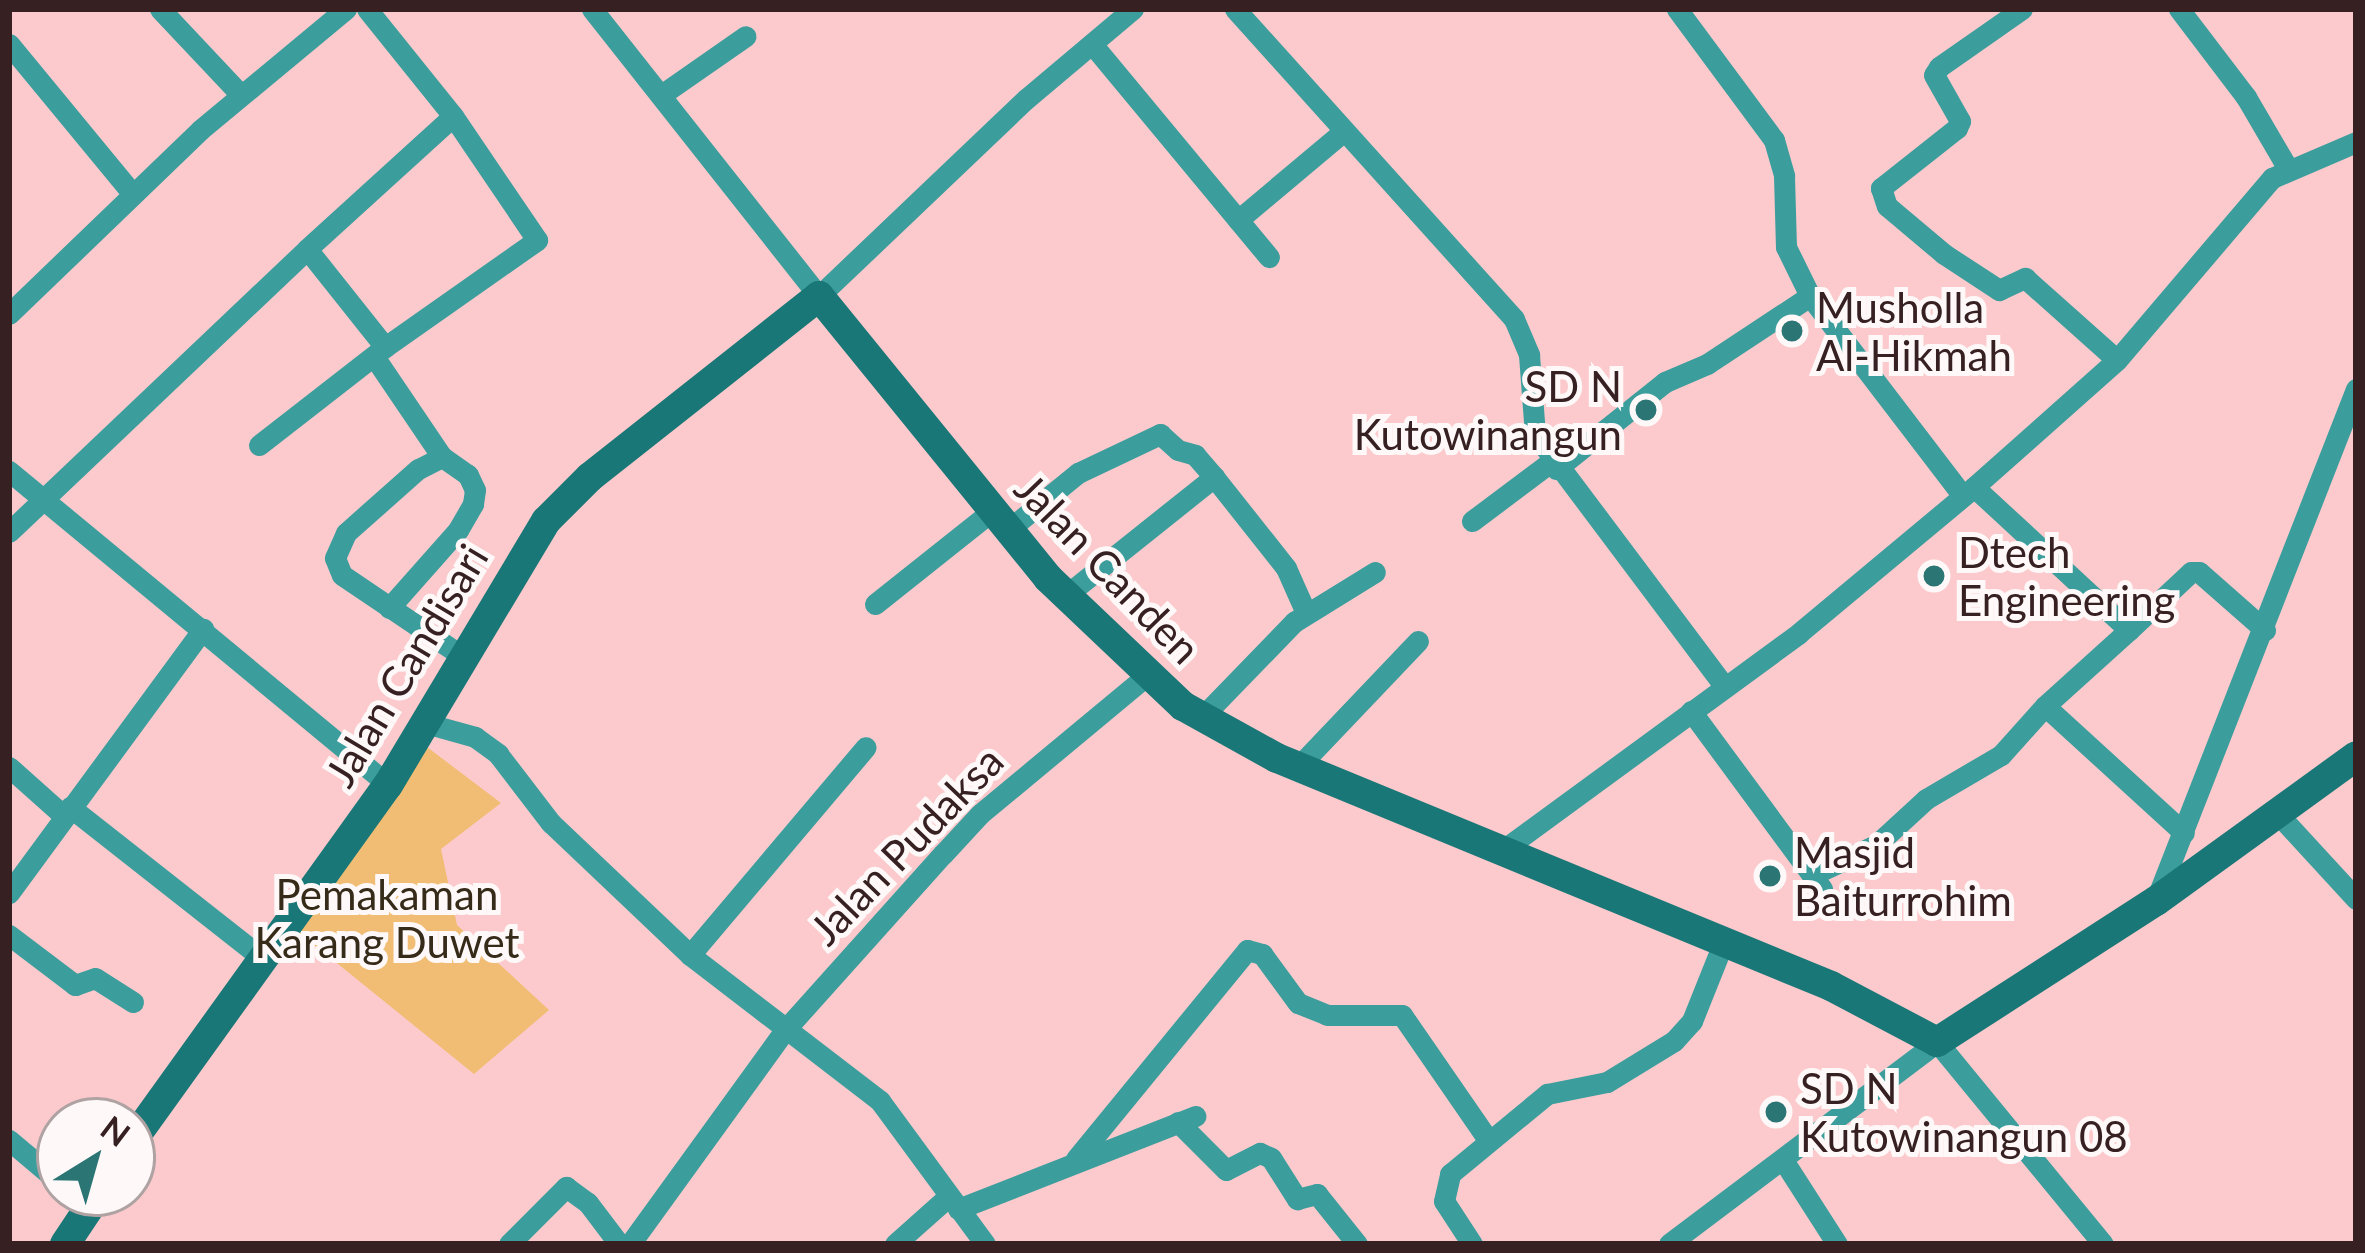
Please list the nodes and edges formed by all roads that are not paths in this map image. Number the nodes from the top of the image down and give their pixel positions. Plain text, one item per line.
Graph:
1 (160, 9) edge
2 (346, 9) edge
3 (367, 9) edge
4 (592, 9) edge
5 (1133, 9) edge
6 (1235, 9) edge
7 (1677, 9) edge
8 (2022, 9) edge
9 (2179, 9) edge
10 (746, 36) dead end
11 (9, 44) edge
12 (1092, 44) junction
13 (241, 95) junction
14 (662, 95) junction
15 (453, 116) junction
16 (1344, 131) junction
17 (2356, 142) edge
18 (2288, 169) junction
19 (132, 193) junction
20 (1238, 220) junction
21 (307, 249) junction
22 (1269, 257) dead end
23 (819, 296) junction
24 (1810, 296) junction
25 (9, 314) edge
26 (380, 352) junction
27 (2117, 360) junction
28 (2356, 389) edge
29 (259, 445) dead end
30 (442, 457) junction
31 (1554, 465) junction
32 (9, 471) edge
33 (1214, 477) junction
34 (1968, 491) junction
35 (44, 498) junction
36 (1000, 520) junction
37 (1472, 521) dead end
38 (9, 532) edge
39 (1375, 572) dead end
40 (1066, 596) junction
41 (875, 604) dead end
42 (389, 608) junction
43 (1306, 613) junction
44 (203, 629) junction
45 (2129, 630) junction
46 (2265, 630) junction
47 (1418, 640) dead end
48 (462, 656) junction
49 (1146, 676) junction
50 (1725, 687) junction
51 (2044, 706) junction
52 (1691, 711) junction
53 (1201, 718) junction
54 (425, 723) junction
55 (866, 747) dead end
56 (2354, 760) edge
57 (1298, 766) junction
58 (9, 767) edge
59 (388, 785) junction
60 (67, 812) junction
61 (2277, 813) junction
62 (2184, 832) junction
63 (1503, 850) junction
64 (9, 893) edge
65 (2356, 899) edge
66 (2156, 901) junction
67 (9, 934) edge
68 (1724, 941) junction
69 (690, 956) junction
70 (263, 959) junction
71 (134, 1002) dead end
72 (784, 1030) junction
73 (1936, 1042) junction
74 (156, 1108) edge
75 (9, 1140) edge
76 (1489, 1141) junction
77 (1076, 1159) junction
78 (1784, 1160) junction
79 (36, 1163) edge
80 (953, 1202) junction
81 (509, 1244) edge
82 (619, 1244) edge
83 (630, 1244) edge
84 (895, 1244) edge
85 (985, 1244) edge
86 (1357, 1244) edge
87 (1472, 1244) edge
88 (1669, 1244) edge
89 (1838, 1244) edge
90 (2103, 1244) edge

1 - 13 street
2 - 13 street
3 - 15 street
4 - 14 street, Jalan Canden
5 - 12 street
6 - 16 street
7 - 24 street
8 - 27 street
9 - 18 street
10 - 14 street
11 - 19 street
12 - 20 street
12 - 23 street
13 - 19 street
14 - 23 street, Jalan Canden
15 - 21 street
15 - 26 street
16 - 20 street
16 - 31 street
17 - 18 street
18 - 27 street
19 - 25 street
20 - 22 street
21 - 26 street
21 - 35 street
23 - 36 street, Jalan Canden
23 - 48 street, Jalan Candisari
24 - 31 street
24 - 34 street
26 - 29 street
26 - 30 street
27 - 34 street
28 - 46 street
30 - 42 street
30 - 42 street
31 - 37 street
31 - 50 street
32 - 35 street
33 - 36 street
33 - 40 street
33 - 43 street
34 - 45 street
34 - 50 street
35 - 38 street
35 - 44 street
36 - 40 street, Jalan Canden
36 - 41 street
39 - 43 street
40 - 49 street, Jalan Canden
42 - 48 street
43 - 53 street
44 - 59 street
44 - 60 street
45 - 46 street
45 - 51 street
46 - 62 street
47 - 57 street
48 - 54 street, Jalan Candisari
49 - 53 street, Jalan Canden
49 - 72 street, Jalan Pudaksa
50 - 52 street
51 - 52 street
51 - 62 street
52 - 63 street
53 - 57 street, Jalan Canden
54 - 59 street, Jalan Candisari
54 - 69 street
55 - 69 street
56 - 61 street
57 - 63 street, Jalan Canden
58 - 60 street
59 - 70 street, Jalan Candisari
60 - 64 street
60 - 70 street
61 - 65 street
61 - 66 street
62 - 66 street
63 - 68 street, Jalan Canden
66 - 73 street
67 - 71 street
68 - 73 street, Jalan Canden
68 - 76 street
69 - 72 street
70 - 74 street, Jalan Candisari
72 - 80 street
72 - 83 street, Jalan Pudaksa
73 - 78 street
73 - 90 street
75 - 79 street
76 - 77 street
76 - 87 street
77 - 80 street
77 - 86 street
78 - 88 street
78 - 89 street
80 - 84 street
80 - 85 street
81 - 82 street

